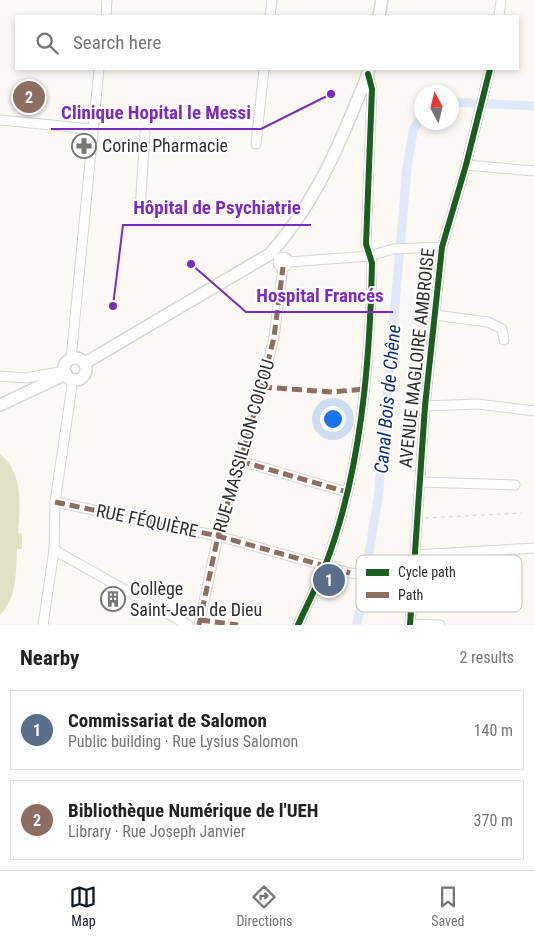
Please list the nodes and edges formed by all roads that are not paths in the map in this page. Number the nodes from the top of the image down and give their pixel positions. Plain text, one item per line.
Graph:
1 (107, 0) edge
2 (272, 0) edge
3 (382, 0) edge
4 (502, 0) edge
5 (106, 15) edge
6 (270, 15) edge
7 (379, 15) edge
8 (499, 15) edge
9 (99, 70) edge
10 (264, 70) edge
11 (490, 70) edge
12 (368, 71) edge
13 (0, 120) edge
14 (92, 129) junction
15 (145, 133) dead end
16 (256, 144) dead end
17 (466, 164) junction
18 (534, 171) edge
19 (140, 210) dead end
20 (442, 247) junction
21 (370, 256) junction
22 (280, 261) junction
23 (435, 316) junction
24 (504, 340) dead end
25 (71, 359) junction
26 (85, 363) junction
27 (68, 375) junction
28 (0, 376) edge
29 (0, 406) edge
30 (425, 406) junction
31 (534, 411) edge
32 (240, 461) junction
33 (420, 482) junction
34 (515, 485) dead end
35 (347, 492) junction
36 (56, 502) junction
37 (218, 536) junction
38 (534, 548) edge
39 (54, 550) junction
40 (414, 555) joint
41 (325, 566) junction
42 (356, 574) edge
43 (410, 624) edge
44 (43, 625) edge
45 (188, 625) edge
46 (199, 625) edge
47 (298, 625) edge
48 (440, 625) edge

1 - 5 street
2 - 6 street
3 - 7 main road
4 - 8 street
9 - 14 street
10 - 16 street
11 - 17 street, AVENUE MAGLOIRE AMBROISE
12 - 21 street
12 - 22 main road
13 - 14 street
14 - 25 street
15 - 19 street
17 - 18 street
17 - 20 street, AVENUE MAGLOIRE AMBROISE
20 - 21 street
20 - 23 street, AVENUE MAGLOIRE AMBROISE
21 - 22 street
21 - 35 street
22 - 26 main road
22 - 32 street, RUE MASSILLON COICOU
23 - 24 street
23 - 30 street, AVENUE MAGLOIRE AMBROISE
25 - 26 main road
25 - 27 main road
26 - 27 main road
27 - 28 street
27 - 29 main road
27 - 36 street
30 - 31 street
30 - 33 street, AVENUE MAGLOIRE AMBROISE
32 - 35 street
32 - 37 street, RUE MASSILLON COICOU
33 - 34 street
33 - 40 street, AVENUE MAGLOIRE AMBROISE
35 - 41 street
36 - 37 street, RUE FÉQUIÈRE
36 - 39 street
37 - 41 street, RUE FÉQUIÈRE
37 - 46 street, RUE MASSILLON COICOU
38 - 40 street
39 - 44 street
39 - 45 street
41 - 42 street, RUE FÉQUIÈRE
41 - 47 street
43 - 48 street

